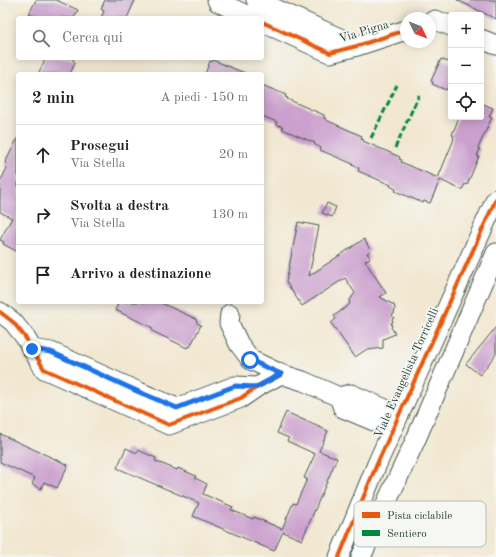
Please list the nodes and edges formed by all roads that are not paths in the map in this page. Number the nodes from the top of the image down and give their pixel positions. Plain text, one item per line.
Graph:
1 (217, 0) edge
2 (256, 0) edge
3 (249, 16) edge
4 (436, 20) edge
5 (264, 23) edge
6 (448, 25) edge
7 (400, 32) edge
8 (484, 40) edge
9 (496, 45) edge
10 (357, 46) junction
11 (496, 199) edge
12 (496, 253) edge
13 (0, 312) edge
14 (230, 314) dead end
15 (281, 374) junction
16 (396, 422) junction
17 (362, 501) edge
18 (387, 501) edge
19 (354, 520) edge
20 (366, 547) edge
21 (339, 557) edge
22 (361, 557) edge

1 - 3 street
2 - 10 street, Via Pigna
4 - 6 street
5 - 10 street, Via Pigna
7 - 10 street, Via Pigna
8 - 9 street
11 - 16 street, Viale Evangelista Torricelli
12 - 18 street
13 - 15 street
14 - 15 street
15 - 16 street
16 - 17 street, Viale Evangelista Torricelli
19 - 21 street, Viale Evangelista Torricelli
20 - 22 street

